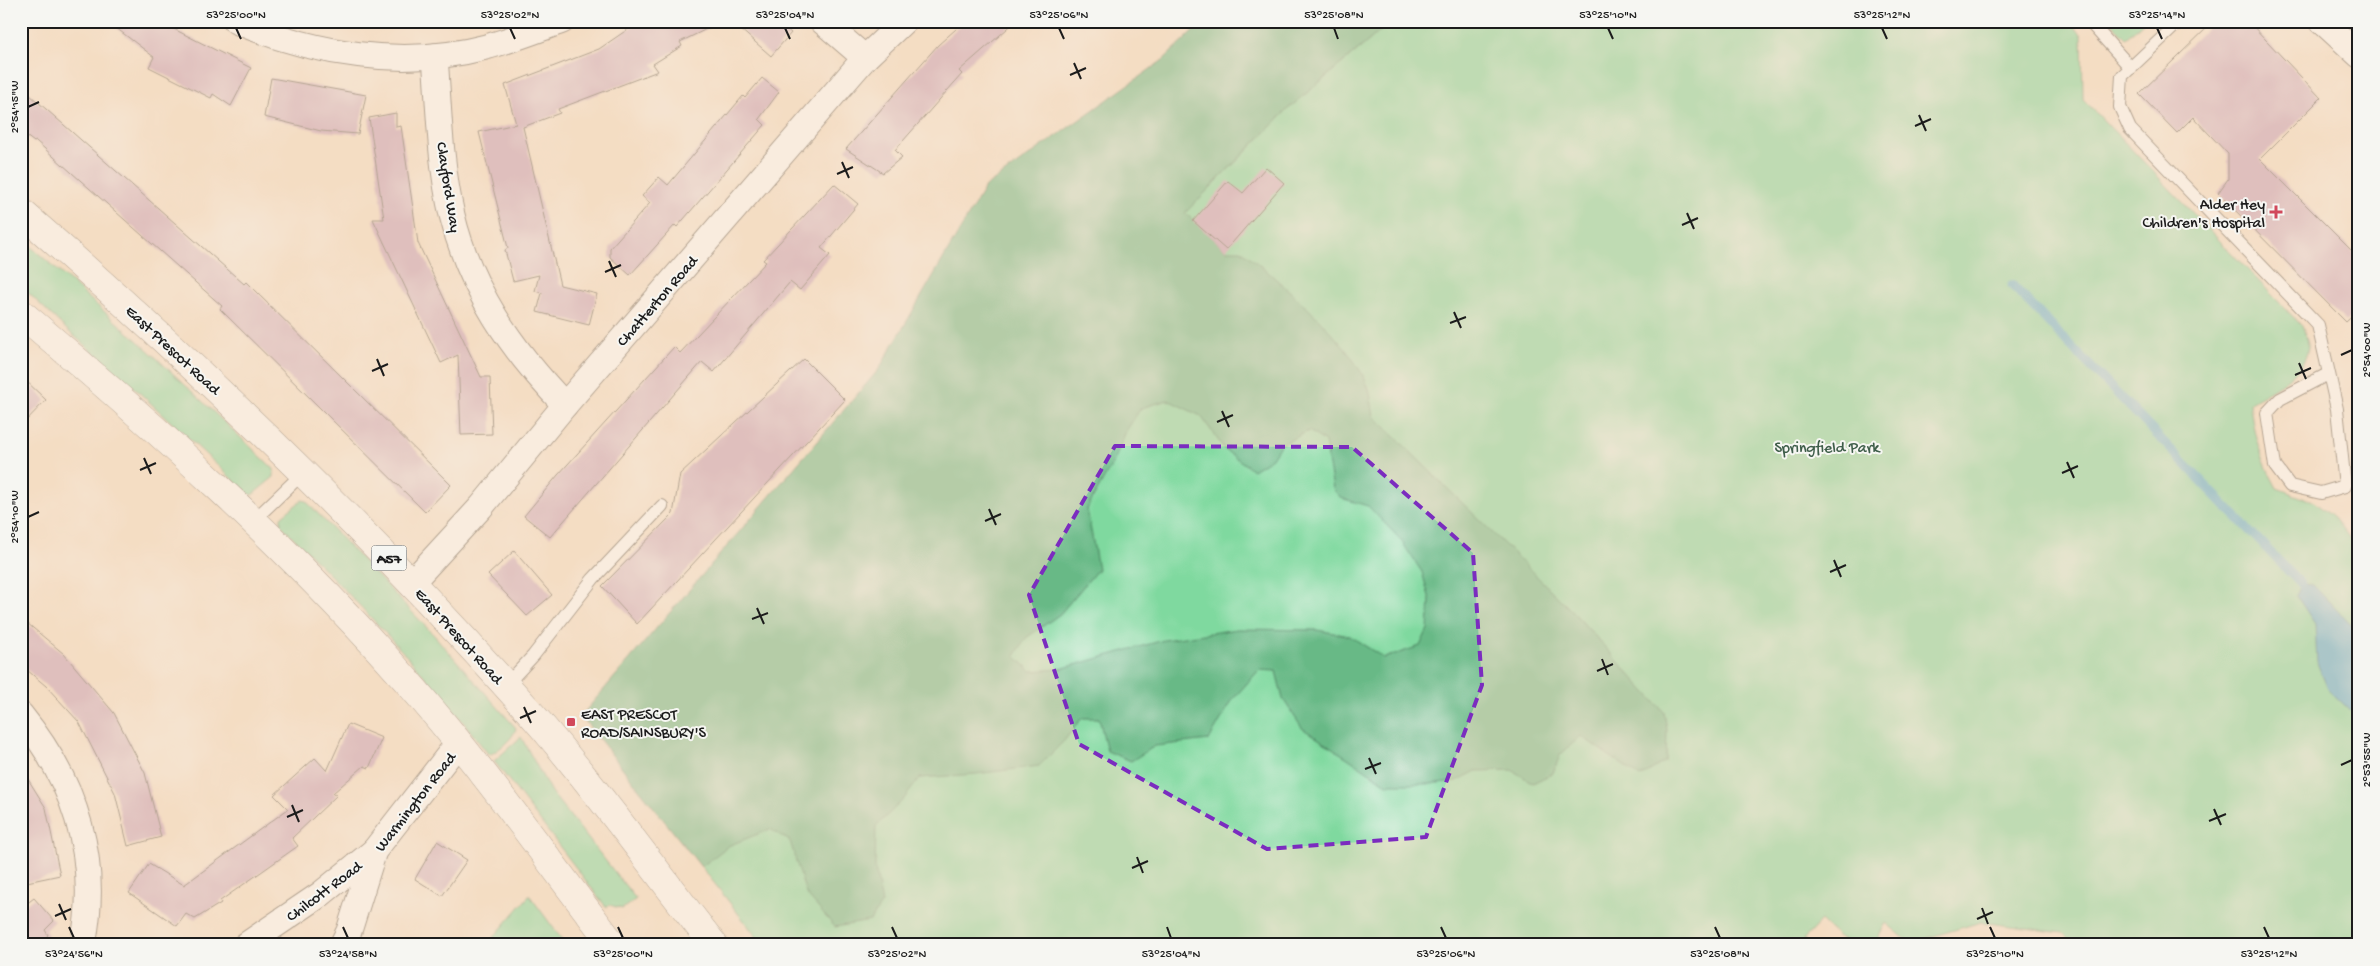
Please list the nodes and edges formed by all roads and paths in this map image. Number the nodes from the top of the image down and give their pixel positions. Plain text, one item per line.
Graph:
1 (236, 21) edge
2 (562, 21) edge
3 (822, 21) edge
4 (904, 21) edge
5 (2089, 21) edge
6 (2180, 21) edge
7 (2322, 21) edge
8 (2359, 55) edge
9 (434, 56) junction
10 (865, 58) junction
11 (2131, 68) junction
12 (21, 212) edge
13 (21, 313) edge
14 (2328, 374) junction
15 (565, 405) junction
16 (304, 472) junction
17 (662, 506) dead end
18 (254, 521) junction
19 (412, 582) junction
20 (506, 685) junction
21 (21, 715) edge
22 (459, 742) junction
23 (374, 851) junction
24 (83, 945) edge
25 (246, 945) edge
26 (342, 945) edge
27 (613, 945) edge
28 (714, 945) edge

1 - 9 street
2 - 9 street
3 - 10 street
4 - 10 street, Chatterton Road
5 - 11 lane
6 - 11 lane
7 - 8 street
9 - 15 street, Clayford Way
10 - 15 street, Chatterton Road
11 - 14 lane
12 - 16 highway, East Prescot Road / A57
13 - 18 highway
14 - 14 lane
15 - 19 street, Chatterton Road
16 - 18 lane
16 - 19 highway, East Prescot Road / A57
17 - 20 lane
18 - 22 highway
19 - 20 highway, East Prescot Road / A57
20 - 28 highway, East Prescot Road / A57
21 - 24 street
22 - 23 street, Warmington Road
22 - 27 highway
23 - 25 street, Chilcott Road
23 - 26 street, Warmington Road

